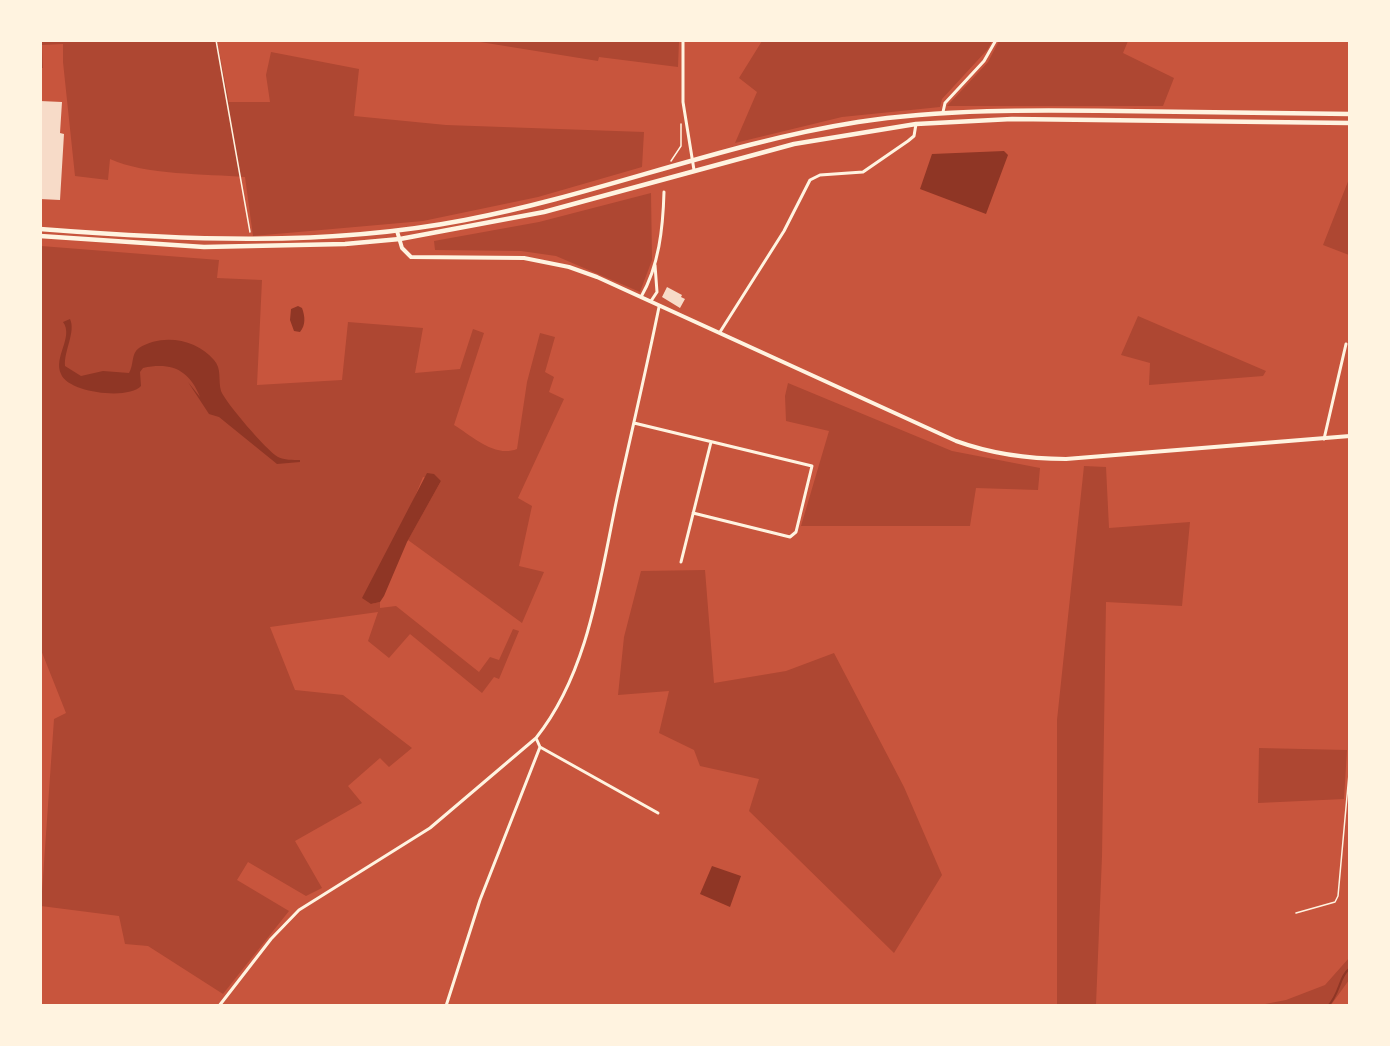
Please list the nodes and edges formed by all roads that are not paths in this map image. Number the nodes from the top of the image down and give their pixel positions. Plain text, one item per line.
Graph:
1 (683, 40) edge
2 (996, 40) edge
3 (943, 114) junction
4 (1350, 114) edge
5 (1350, 123) edge
6 (916, 124) junction
7 (692, 162) junction
8 (694, 170) junction
9 (664, 192) dead end
10 (40, 229) edge
11 (397, 231) junction
12 (40, 236) edge
13 (334, 236) junction
14 (400, 239) junction
15 (335, 245) junction
16 (655, 263) junction
17 (641, 297) junction
18 (650, 302) junction
19 (659, 307) junction
20 (719, 334) junction
21 (1346, 344) dead end
22 (633, 423) junction
23 (1350, 436) edge
24 (1324, 439) junction
25 (711, 442) junction
26 (693, 513) junction
27 (681, 562) dead end
28 (536, 738) junction
29 (540, 747) junction
30 (658, 813) dead end
31 (219, 1005) edge
32 (446, 1005) edge

1 - 7 street
2 - 3 street
3 - 4 main road
3 - 7 main road
5 - 6 main road
6 - 8 main road
6 - 20 street
7 - 8 street
7 - 11 main road
8 - 14 main road
9 - 16 street
10 - 13 main road
11 - 13 main road
11 - 14 street
12 - 15 main road
13 - 15 main road
14 - 15 main road
14 - 17 street
16 - 17 street
16 - 18 street
17 - 18 street
18 - 19 street
19 - 20 street
19 - 22 street
20 - 24 street
21 - 24 street
22 - 25 street
22 - 28 street
23 - 24 street
25 - 26 street
25 - 26 street
26 - 27 street
28 - 29 street
28 - 31 street
29 - 30 street
29 - 32 street

